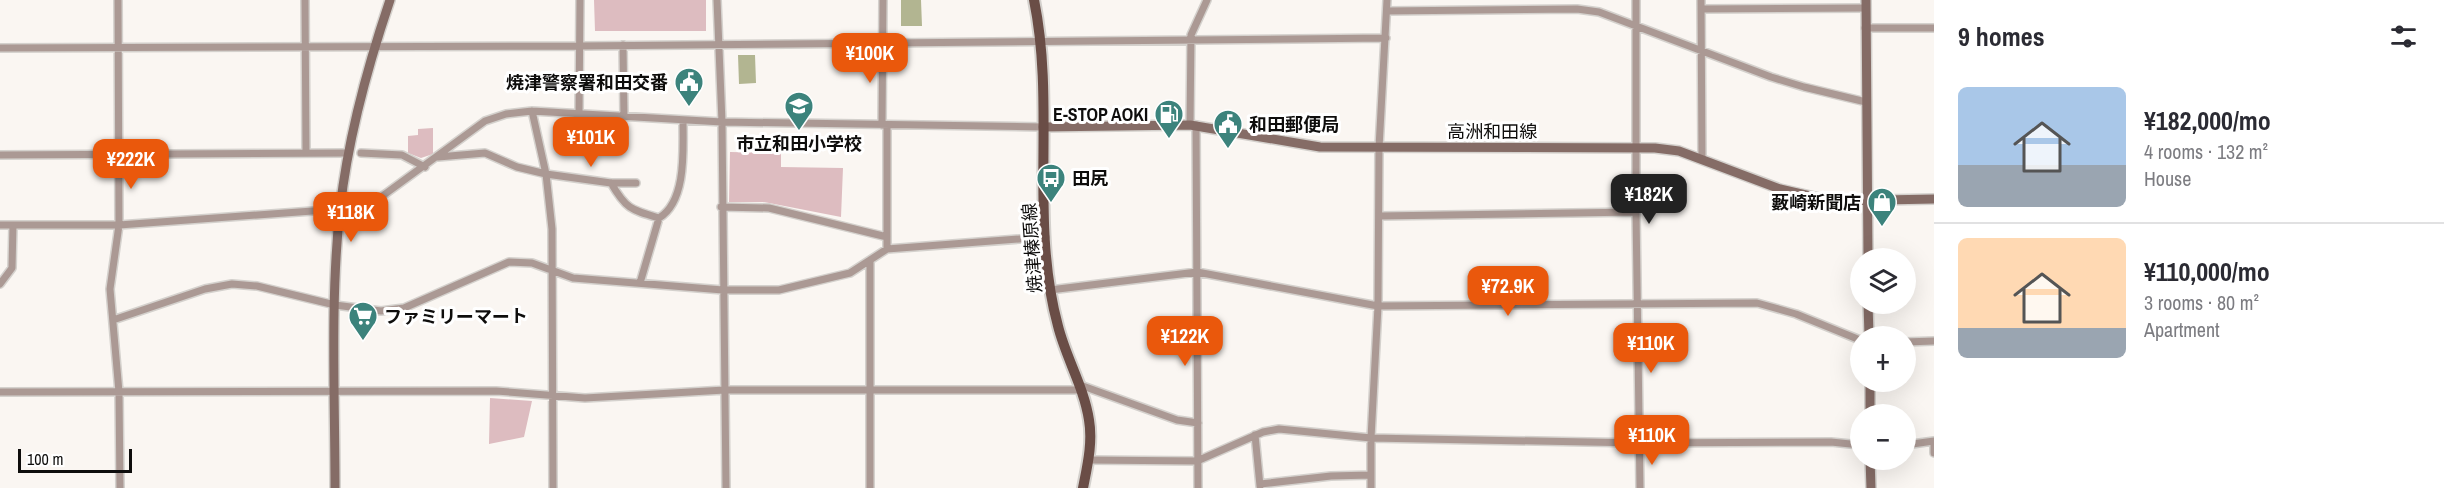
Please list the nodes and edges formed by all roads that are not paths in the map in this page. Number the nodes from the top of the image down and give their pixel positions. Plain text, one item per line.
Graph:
1 (118, 0) edge
2 (305, 0) edge
3 (390, 0) edge
4 (580, 0) edge
5 (717, 0) edge
6 (883, 0) edge
7 (1034, 0) edge
8 (1207, 0) edge
9 (1387, 0) edge
10 (1636, 0) edge
11 (1701, 0) edge
12 (1866, 4) edge
13 (1701, 9) junction
14 (1387, 11) junction
15 (1636, 25) junction
16 (1865, 28) junction
17 (1934, 28) edge
18 (1386, 38) junction
19 (1191, 39) junction
20 (1041, 42) junction
21 (883, 43) junction
22 (718, 44) junction
23 (375, 45) junction
24 (623, 45) junction
25 (580, 46) junction
26 (118, 47) junction
27 (307, 47) junction
28 (0, 48) edge
29 (1702, 51) junction
30 (1866, 102) junction
31 (532, 111) junction
32 (579, 115) junction
33 (624, 117) junction
34 (683, 120) junction
35 (722, 122) junction
36 (884, 124) junction
37 (1193, 125) junction
38 (1042, 127) junction
39 (1635, 147) junction
40 (1379, 148) junction
41 (306, 152) junction
42 (348, 153) junction
43 (361, 153) dead end
44 (119, 154) junction
45 (0, 155) edge
46 (438, 157) junction
47 (1702, 158) junction
48 (424, 167) junction
49 (546, 174) junction
50 (612, 183) junction
51 (636, 183) dead end
52 (1934, 199) edge
53 (1868, 200) junction
54 (721, 207) junction
55 (340, 210) junction
56 (1636, 212) junction
57 (1380, 216) junction
58 (659, 218) junction
59 (0, 225) edge
60 (13, 225) junction
61 (119, 225) junction
62 (887, 237) junction
63 (1046, 237) junction
64 (1868, 248) edge
65 (887, 249) junction
66 (870, 260) junction
67 (554, 271) junction
68 (1197, 272) junction
69 (640, 283) junction
70 (0, 284) edge
71 (723, 290) junction
72 (1050, 290) junction
73 (1638, 304) junction
74 (335, 305) junction
75 (1378, 306) junction
76 (113, 320) junction
77 (1850, 336) edge
78 (1934, 341) edge
79 (1916, 342) edge
80 (1081, 387) junction
81 (725, 390) junction
82 (870, 390) junction
83 (0, 392) edge
84 (119, 392) junction
85 (334, 392) junction
86 (553, 397) junction
87 (1198, 423) junction
88 (1255, 435) junction
89 (1371, 438) junction
90 (1639, 443) junction
91 (1916, 443) edge
92 (1850, 444) edge
93 (1934, 453) edge
94 (1089, 460) junction
95 (1197, 461) junction
96 (1870, 470) edge
97 (1371, 475) junction
98 (1260, 486) edge
99 (120, 488) edge
100 (335, 488) edge
101 (553, 488) edge
102 (726, 488) edge
103 (870, 488) edge
104 (1083, 488) edge
105 (1198, 488) edge
106 (1371, 488) edge
107 (1640, 488) edge
108 (1871, 488) edge

1 - 26 street
2 - 27 street
3 - 23 main road
4 - 25 street
5 - 22 street
6 - 21 street
7 - 20 main road, 焼津榛原線
8 - 19 street
9 - 14 street
10 - 15 street
11 - 13 street
12 - 13 street
12 - 16 main road
13 - 29 street
14 - 15 street
14 - 18 street
15 - 29 street
15 - 39 street
16 - 17 street
16 - 30 main road
18 - 19 street
18 - 40 street
19 - 20 street
19 - 37 street
20 - 21 street
20 - 38 main road, 焼津榛原線
21 - 22 street
21 - 36 street
22 - 24 street
22 - 35 street
23 - 25 street
23 - 27 street
23 - 42 main road
24 - 25 street
24 - 33 street
25 - 32 street
26 - 27 street
26 - 28 street
26 - 44 street
27 - 41 street
29 - 30 street
29 - 47 street
30 - 53 main road
31 - 32 street
31 - 46 street
31 - 49 street
32 - 33 street
33 - 34 street
34 - 35 street
34 - 58 street
35 - 36 street
35 - 54 street
36 - 38 street
36 - 62 street
37 - 38 main road, 高洲和田線
37 - 40 main road, 高洲和田線
37 - 68 street
38 - 63 main road, 焼津榛原線
39 - 40 main road, 高洲和田線
39 - 47 main road, 高洲和田線
39 - 56 street
40 - 57 street
41 - 42 street
41 - 44 street
42 - 55 main road
43 - 48 street
44 - 45 street
44 - 61 street
46 - 48 street
46 - 49 street
47 - 53 main road, 高洲和田線
48 - 55 street
49 - 50 street
49 - 67 street
50 - 51 street
50 - 58 street
52 - 53 main road, 高洲和田線
53 - 64 main road
54 - 62 street
54 - 71 street
55 - 61 street
55 - 74 main road
56 - 57 street
56 - 73 street
57 - 75 street
58 - 69 street
59 - 60 street
60 - 61 street
60 - 70 street
61 - 76 street
62 - 65 street
63 - 65 street
63 - 72 main road, 焼津榛原線
65 - 66 street
66 - 71 street
66 - 82 street
67 - 69 street
67 - 74 street
67 - 86 street
68 - 72 street
68 - 75 street
68 - 87 street
69 - 71 street
71 - 81 street
72 - 80 main road, 焼津榛原線
73 - 75 street
73 - 77 street
73 - 90 street
74 - 76 street
74 - 85 main road
75 - 89 street
76 - 84 street
78 - 79 street
80 - 82 street
80 - 87 street
80 - 94 main road, 焼津榛原線
81 - 82 street
81 - 86 street
81 - 102 street
82 - 103 street
83 - 84 street
84 - 85 street
84 - 99 street
85 - 86 street
85 - 100 main road
86 - 101 street
87 - 95 street
88 - 89 street
88 - 95 street
88 - 98 street
89 - 90 street
89 - 97 street
90 - 92 street
90 - 107 street
91 - 93 street
94 - 95 street
94 - 104 main road, 焼津榛原線
95 - 105 street
96 - 108 main road
97 - 98 street
97 - 106 street

